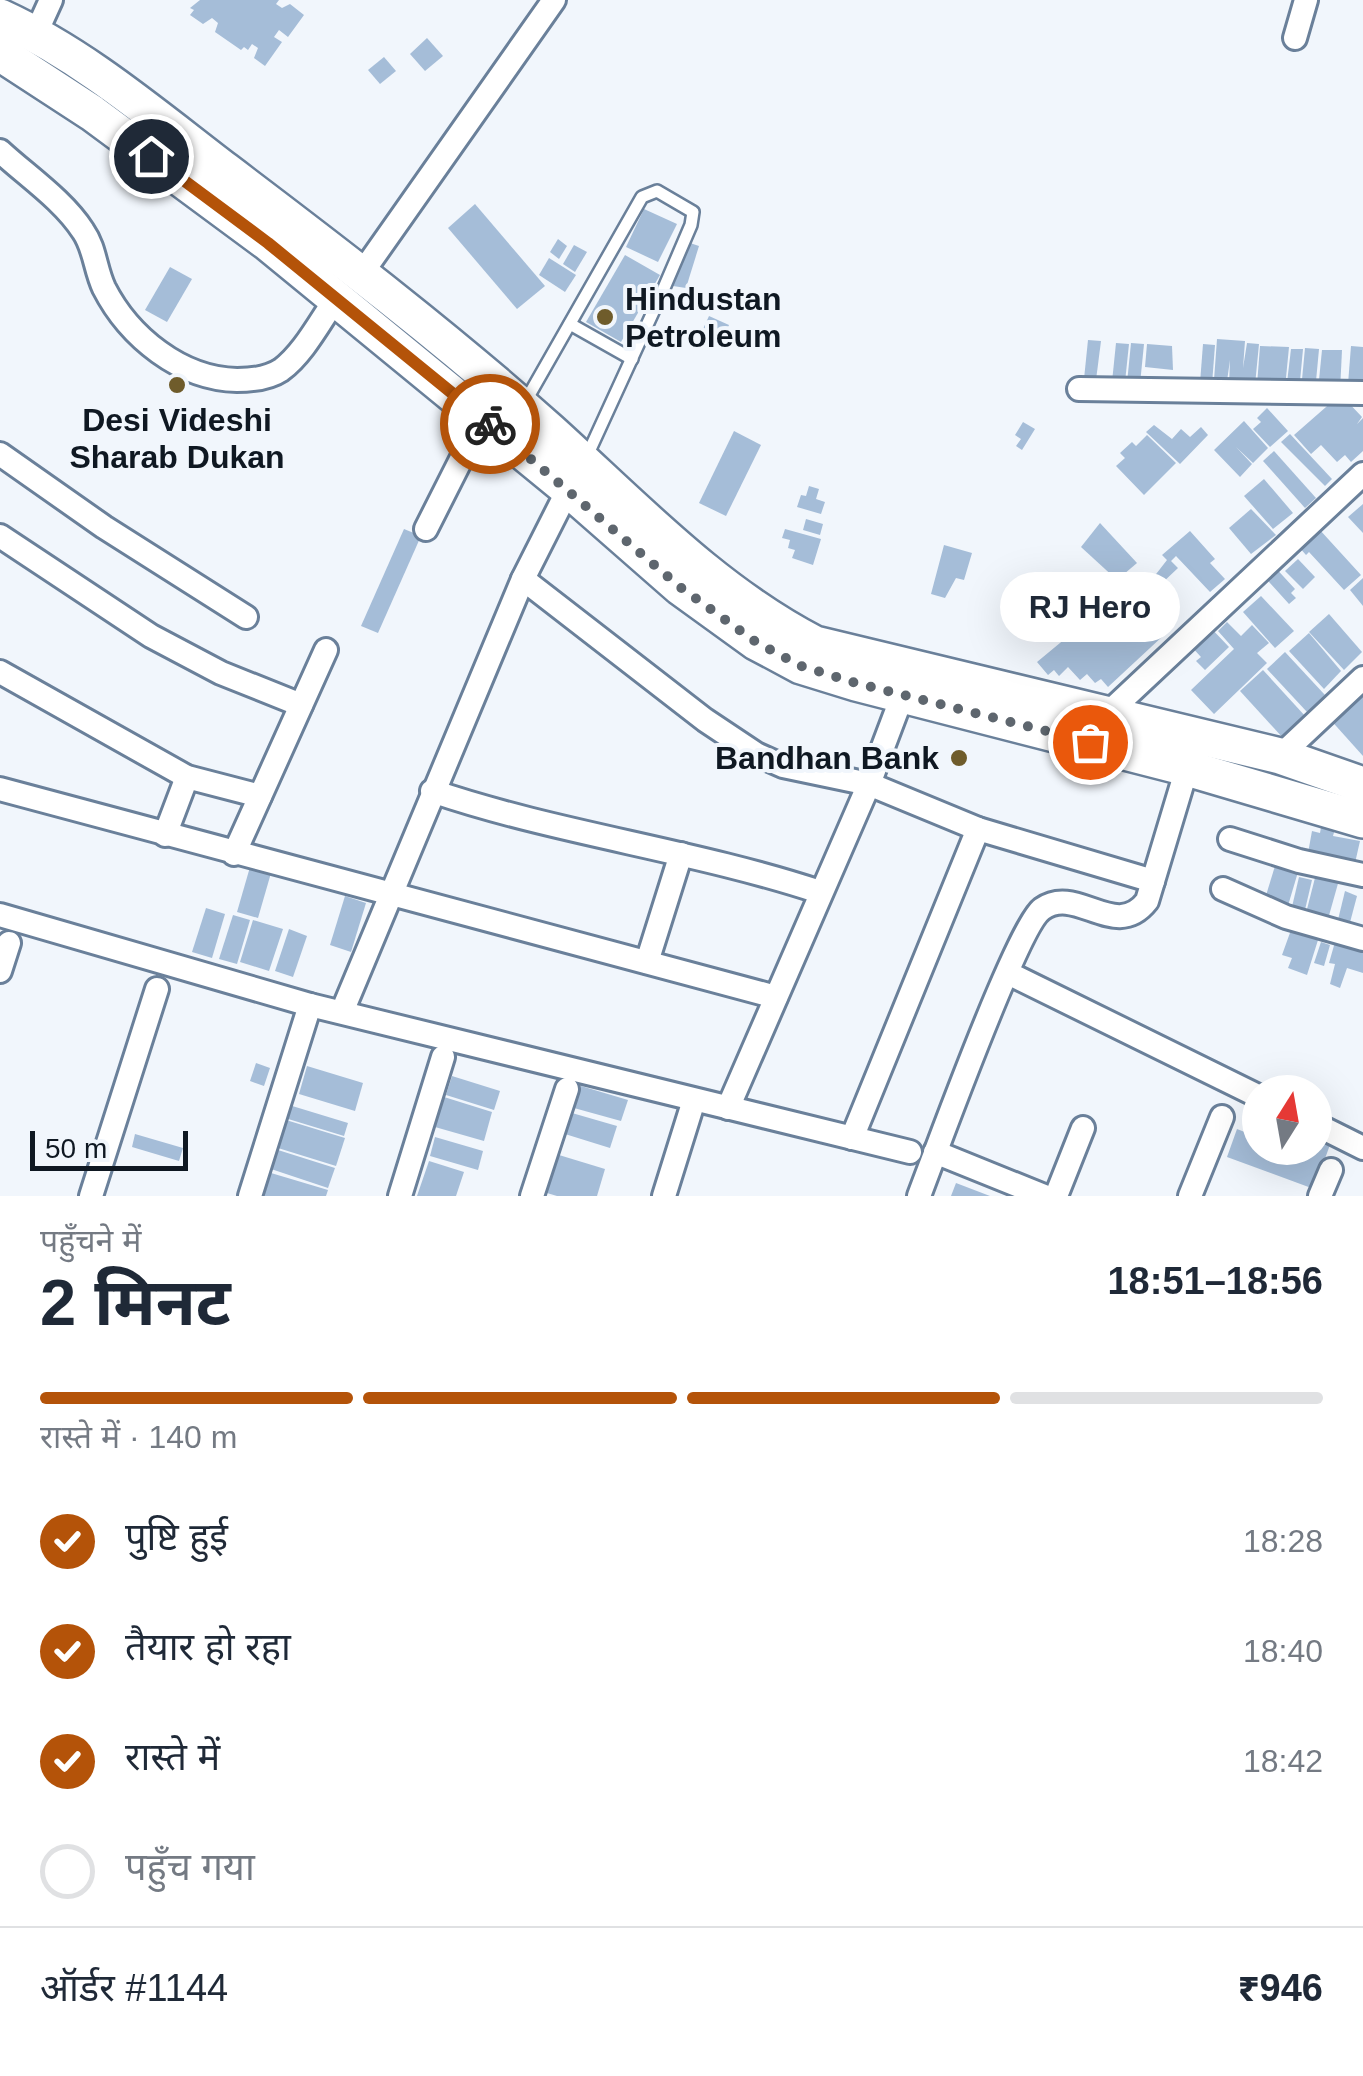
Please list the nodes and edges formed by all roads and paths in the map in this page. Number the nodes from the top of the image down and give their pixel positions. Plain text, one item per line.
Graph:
1 (52, 0) edge
2 (554, 0) edge
3 (1306, 0) edge
4 (0, 17) edge
5 (36, 34) junction
6 (1296, 38) dead end
7 (0, 53) edge
8 (0, 151) edge
9 (349, 285) junction
10 (570, 324) junction
11 (632, 359) junction
12 (1079, 389) dead end
13 (1363, 393) edge
14 (522, 408) junction
15 (482, 418) junction
16 (0, 454) edge
17 (1363, 474) edge
18 (575, 475) junction
19 (426, 529) dead end
20 (0, 536) edge
21 (523, 579) junction
22 (246, 617) dead end
23 (326, 650) dead end
24 (0, 672) edge
25 (1363, 678) edge
26 (903, 694) junction
27 (301, 705) junction
28 (1106, 715) junction
29 (1280, 756) junction
30 (1187, 768) junction
31 (186, 777) junction
32 (869, 784) junction
33 (1363, 785) edge
34 (0, 789) edge
35 (432, 791) junction
36 (260, 796) junction
37 (1363, 820) edge
38 (978, 830) junction
39 (165, 835) junction
40 (1230, 839) dead end
41 (234, 854) junction
42 (681, 854) junction
43 (1363, 875) edge
44 (1153, 881) junction
45 (1224, 890) dead end
46 (820, 892) junction
47 (391, 894) junction
48 (0, 915) edge
49 (1363, 939) edge
50 (9, 943) dead end
51 (647, 962) junction
52 (0, 971) edge
53 (1008, 974) junction
54 (157, 989) dead end
55 (776, 997) junction
56 (310, 1006) junction
57 (342, 1012) junction
58 (443, 1056) dead end
59 (1242, 1088) edge
60 (566, 1089) dead end
61 (694, 1100) junction
62 (728, 1108) junction
63 (1222, 1116) dead end
64 (1083, 1128) dead end
65 (1332, 1132) edge
66 (852, 1138) junction
67 (1363, 1148) edge
68 (910, 1152) dead end
69 (936, 1152) junction
70 (1331, 1170) dead end
71 (91, 1196) edge
72 (250, 1196) edge
73 (400, 1196) edge
74 (532, 1196) edge
75 (664, 1196) edge
76 (920, 1196) edge
77 (1044, 1196) edge
78 (1056, 1196) edge
79 (1190, 1196) edge
80 (1320, 1196) edge

1 - 5 street
2 - 9 street
3 - 6 street
4 - 5 main road
5 - 9 main road
7 - 9 main road
8 - 9 street
9 - 14 main road
9 - 15 main road
10 - 11 lane
10 - 11 lane
10 - 14 lane
11 - 18 lane
12 - 13 street
14 - 18 main road
15 - 18 main road
15 - 19 street
16 - 22 street
17 - 28 street
18 - 21 street
18 - 26 main road
18 - 28 main road
20 - 27 street
21 - 32 street
21 - 35 street
23 - 27 street
24 - 31 street
25 - 29 street
26 - 30 main road
26 - 32 street
27 - 36 street
28 - 29 main road
29 - 33 main road
30 - 37 main road
30 - 44 street
31 - 36 street
31 - 39 street
32 - 38 street
32 - 46 street
34 - 39 street
35 - 42 street
35 - 47 street
36 - 41 street
38 - 44 street
38 - 66 street
39 - 41 street
40 - 43 street
41 - 47 street
42 - 46 street
42 - 51 street
44 - 53 street
45 - 49 street
46 - 55 street
47 - 51 street
47 - 57 street
48 - 56 street
50 - 52 street
51 - 55 street
53 - 59 street
53 - 69 street
54 - 71 street
55 - 62 street
56 - 57 street
56 - 72 street
57 - 61 street
58 - 73 street
60 - 74 street
61 - 62 street
61 - 75 street
62 - 66 street
63 - 79 street
64 - 78 street
65 - 67 street
66 - 68 street
69 - 76 street
69 - 77 street
70 - 80 street

